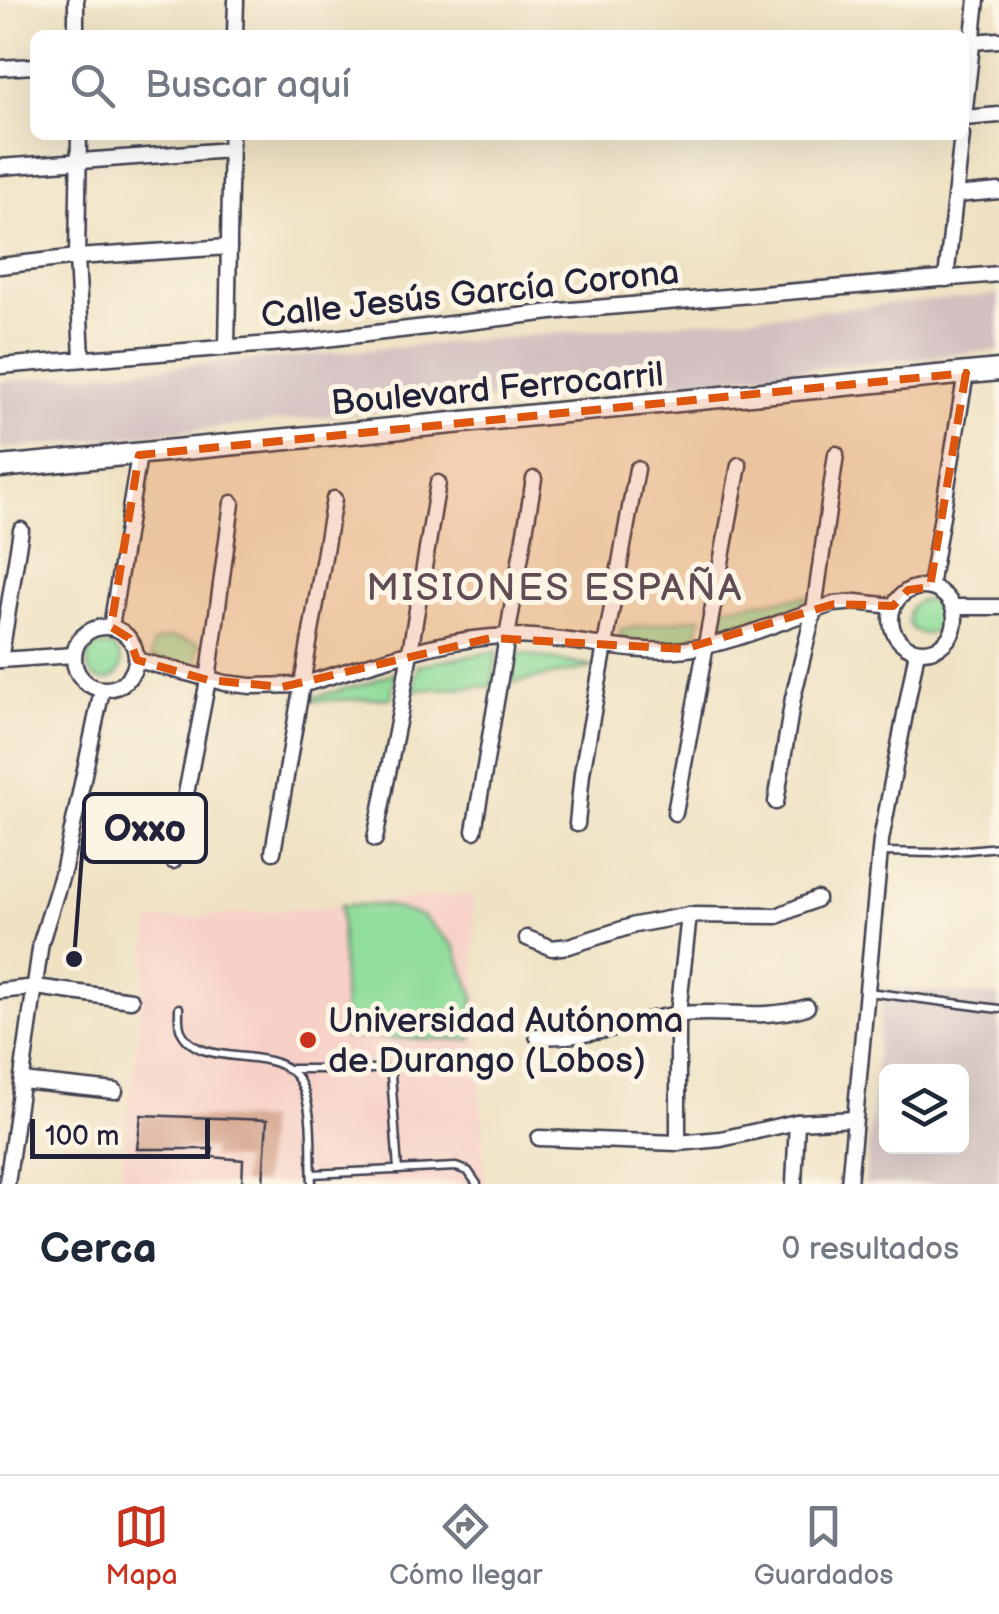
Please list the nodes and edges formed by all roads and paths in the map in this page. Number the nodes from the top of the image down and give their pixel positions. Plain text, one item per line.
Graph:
1 (76, 0) edge
2 (236, 0) edge
3 (977, 0) edge
4 (76, 30) edge
5 (235, 30) edge
6 (999, 40) edge
7 (972, 42) junction
8 (30, 66) edge
9 (0, 68) edge
10 (969, 70) edge
11 (999, 115) edge
12 (969, 118) edge
13 (78, 140) edge
14 (961, 140) edge
15 (230, 142) edge
16 (79, 160) junction
17 (0, 167) edge
18 (999, 191) edge
19 (956, 194) junction
20 (229, 247) junction
21 (76, 256) junction
22 (0, 266) edge
23 (999, 274) edge
24 (946, 279) junction
25 (227, 346) junction
26 (82, 358) junction
27 (0, 366) edge
28 (999, 370) edge
29 (966, 373) junction
30 (836, 454) dead end
31 (138, 455) junction
32 (739, 465) dead end
33 (0, 467) edge
34 (637, 469) dead end
35 (534, 479) dead end
36 (438, 482) dead end
37 (334, 498) dead end
38 (232, 503) dead end
39 (21, 530) dead end
40 (930, 587) junction
41 (893, 606) junction
42 (953, 607) junction
43 (999, 607) edge
44 (814, 610) junction
45 (111, 627) junction
46 (508, 636) junction
47 (606, 646) junction
48 (706, 646) junction
49 (918, 651) junction
50 (409, 653) junction
51 (74, 654) junction
52 (0, 660) edge
53 (137, 660) junction
54 (208, 680) junction
55 (301, 685) junction
56 (102, 690) junction
57 (776, 802) dead end
58 (675, 812) dead end
59 (577, 824) dead end
60 (474, 831) dead end
61 (374, 839) dead end
62 (880, 846) junction
63 (999, 847) edge
64 (273, 852) dead end
65 (173, 861) dead end
66 (818, 898) dead end
67 (689, 915) junction
68 (528, 938) dead end
69 (36, 987) junction
70 (0, 990) edge
71 (867, 992) junction
72 (131, 1000) dead end
73 (807, 1007) dead end
74 (179, 1008) dead end
75 (999, 1009) edge
76 (678, 1014) junction
77 (537, 1036) dead end
78 (290, 1069) junction
79 (22, 1082) junction
80 (115, 1091) dead end
81 (855, 1119) junction
82 (797, 1122) junction
83 (539, 1138) dead end
84 (678, 1143) junction
85 (398, 1170) junction
86 (312, 1174) junction
87 (7, 1183) edge
88 (27, 1184) edge
89 (312, 1184) edge
90 (477, 1184) edge
91 (794, 1184) edge
92 (849, 1184) edge

1 - 4 street
2 - 5 street
3 - 7 street
6 - 7 street
7 - 10 street
8 - 9 street
11 - 12 street
13 - 16 street
14 - 19 street
15 - 16 street
15 - 20 street
16 - 17 street
16 - 21 street
18 - 19 street
19 - 24 street
20 - 21 street
20 - 25 street
21 - 22 street
21 - 26 street
23 - 24 street, Calle Jesús García Corona
24 - 25 street, Calle Jesús García Corona
25 - 26 street, Calle Jesús García Corona
26 - 27 street, Calle Jesús García Corona
28 - 29 main road, Boulevard Ferrocarril
29 - 31 main road, Boulevard Ferrocarril
29 - 40 street
30 - 44 street
31 - 33 main road, Boulevard Ferrocarril
31 - 45 street
32 - 48 street
34 - 47 street
35 - 46 street
36 - 50 street
37 - 55 street
38 - 54 street
39 - 52 street
40 - 41 street
40 - 42 street
41 - 44 street
41 - 49 street
42 - 43 street
42 - 49 street
44 - 48 street
44 - 57 street
45 - 51 street
45 - 53 street
46 - 47 street
46 - 50 street
46 - 60 street
47 - 48 street
47 - 59 street
48 - 58 street
49 - 62 street
50 - 55 street
50 - 61 street
51 - 52 street
51 - 56 street
53 - 54 street
53 - 56 street
54 - 55 street
54 - 65 street
55 - 64 street
56 - 69 street
62 - 63 lane
62 - 71 street
66 - 67 street
67 - 68 street
67 - 76 street
69 - 70 street
69 - 72 street
69 - 79 street
71 - 75 lane
71 - 81 street
73 - 76 street
74 - 78 lane
76 - 77 street
76 - 84 street
78 - 85 lane
78 - 86 lane
79 - 80 street
79 - 87 street
81 - 82 street
81 - 92 street
82 - 84 street
82 - 91 street
83 - 84 street
85 - 86 lane
85 - 90 lane
86 - 89 lane
87 - 88 street

